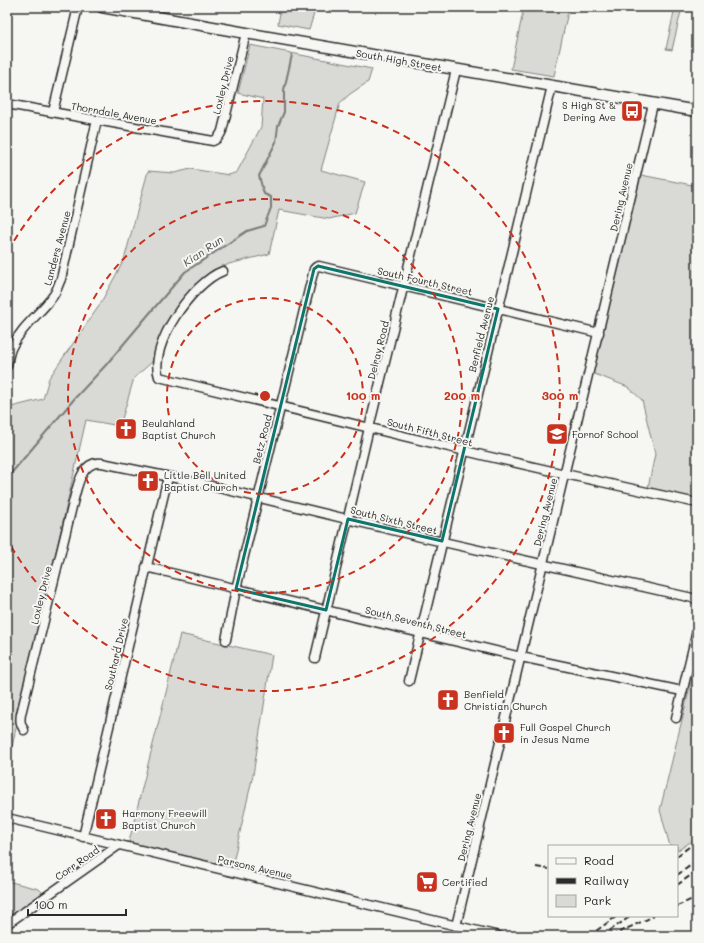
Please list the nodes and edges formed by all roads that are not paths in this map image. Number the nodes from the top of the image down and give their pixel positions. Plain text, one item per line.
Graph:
1 (78, 7) edge
2 (102, 7) edge
3 (246, 33) junction
4 (456, 70) junction
5 (552, 86) junction
6 (7, 104) edge
7 (654, 104) junction
8 (53, 112) junction
9 (697, 112) edge
10 (98, 120) junction
11 (216, 139) joint
12 (316, 267) joint
13 (223, 271) dead end
14 (403, 286) junction
15 (498, 309) junction
16 (599, 333) junction
17 (9, 346) edge
18 (7, 366) edge
19 (280, 406) junction
20 (369, 428) junction
21 (464, 451) junction
22 (88, 466) joint
23 (565, 474) junction
24 (168, 477) junction
25 (258, 497) junction
26 (697, 503) edge
27 (348, 519) junction
28 (442, 541) junction
29 (543, 564) junction
30 (146, 567) junction
31 (236, 589) junction
32 (697, 599) edge
33 (326, 610) junction
34 (697, 631) edge
35 (420, 633) junction
36 (226, 640) dead end
37 (521, 657) junction
38 (314, 658) dead end
39 (409, 681) dead end
40 (682, 692) junction
41 (676, 718) dead end
42 (24, 730) dead end
43 (7, 818) edge
44 (83, 836) junction
45 (119, 845) junction
46 (7, 924) edge
47 (456, 926) junction
48 (499, 936) edge

1 - 8 street
2 - 3 main road, South High Street
3 - 4 main road, South High Street
3 - 11 street, Loxley Drive
4 - 5 main road, South High Street
4 - 14 street, Delray Road
5 - 7 main road, South High Street
5 - 15 street, Benfield Avenue
6 - 8 street, Thorndale Avenue
7 - 9 main road, South High Street
7 - 16 street, Dering Avenue
8 - 10 street, Thorndale Avenue
10 - 11 street, Thorndale Avenue
10 - 17 street, Landers Avenue
12 - 14 street, South Fourth Street
12 - 19 street, Betz Road
13 - 19 street, South Fifth Street
14 - 15 street, South Fourth Street
14 - 20 street, Delray Road
15 - 16 street, South Fourth Street
15 - 21 street, Benfield Avenue
16 - 23 street, Dering Avenue
17 - 18 street, Landers Avenue
19 - 20 street, South Fifth Street
19 - 25 street, Betz Road
20 - 21 street, South Fifth Street
20 - 27 street, Delray Road
21 - 23 street, South Fifth Street
21 - 28 street, Benfield Avenue
22 - 24 street, South Sixth Street
22 - 42 street, Loxley Drive
23 - 26 street, South Fifth Street
23 - 29 street, Dering Avenue
24 - 25 street, South Sixth Street
24 - 30 street, Southard Drive
25 - 27 street, South Sixth Street
25 - 31 street, Betz Road
27 - 28 street, South Sixth Street
27 - 33 street, Delray Road
28 - 29 street, South Sixth Street
28 - 35 street, Benfield Avenue
29 - 32 street, South Sixth Street
29 - 37 street, Dering Avenue
30 - 31 street, South Seventh Street
30 - 44 street, Southard Drive
31 - 33 street, South Seventh Street
31 - 36 street, Betz Road
33 - 35 street, South Seventh Street
33 - 38 street, Delray Road
34 - 40 street
35 - 37 street, South Seventh Street
35 - 39 street, Benfield Avenue
37 - 40 street, South Seventh Street
37 - 47 street, Dering Avenue
40 - 41 street
43 - 44 street, Parsons Avenue
44 - 45 street, Parsons Avenue
45 - 46 street, Corr Road
45 - 47 street, Parsons Avenue
47 - 48 street, Parsons Avenue

